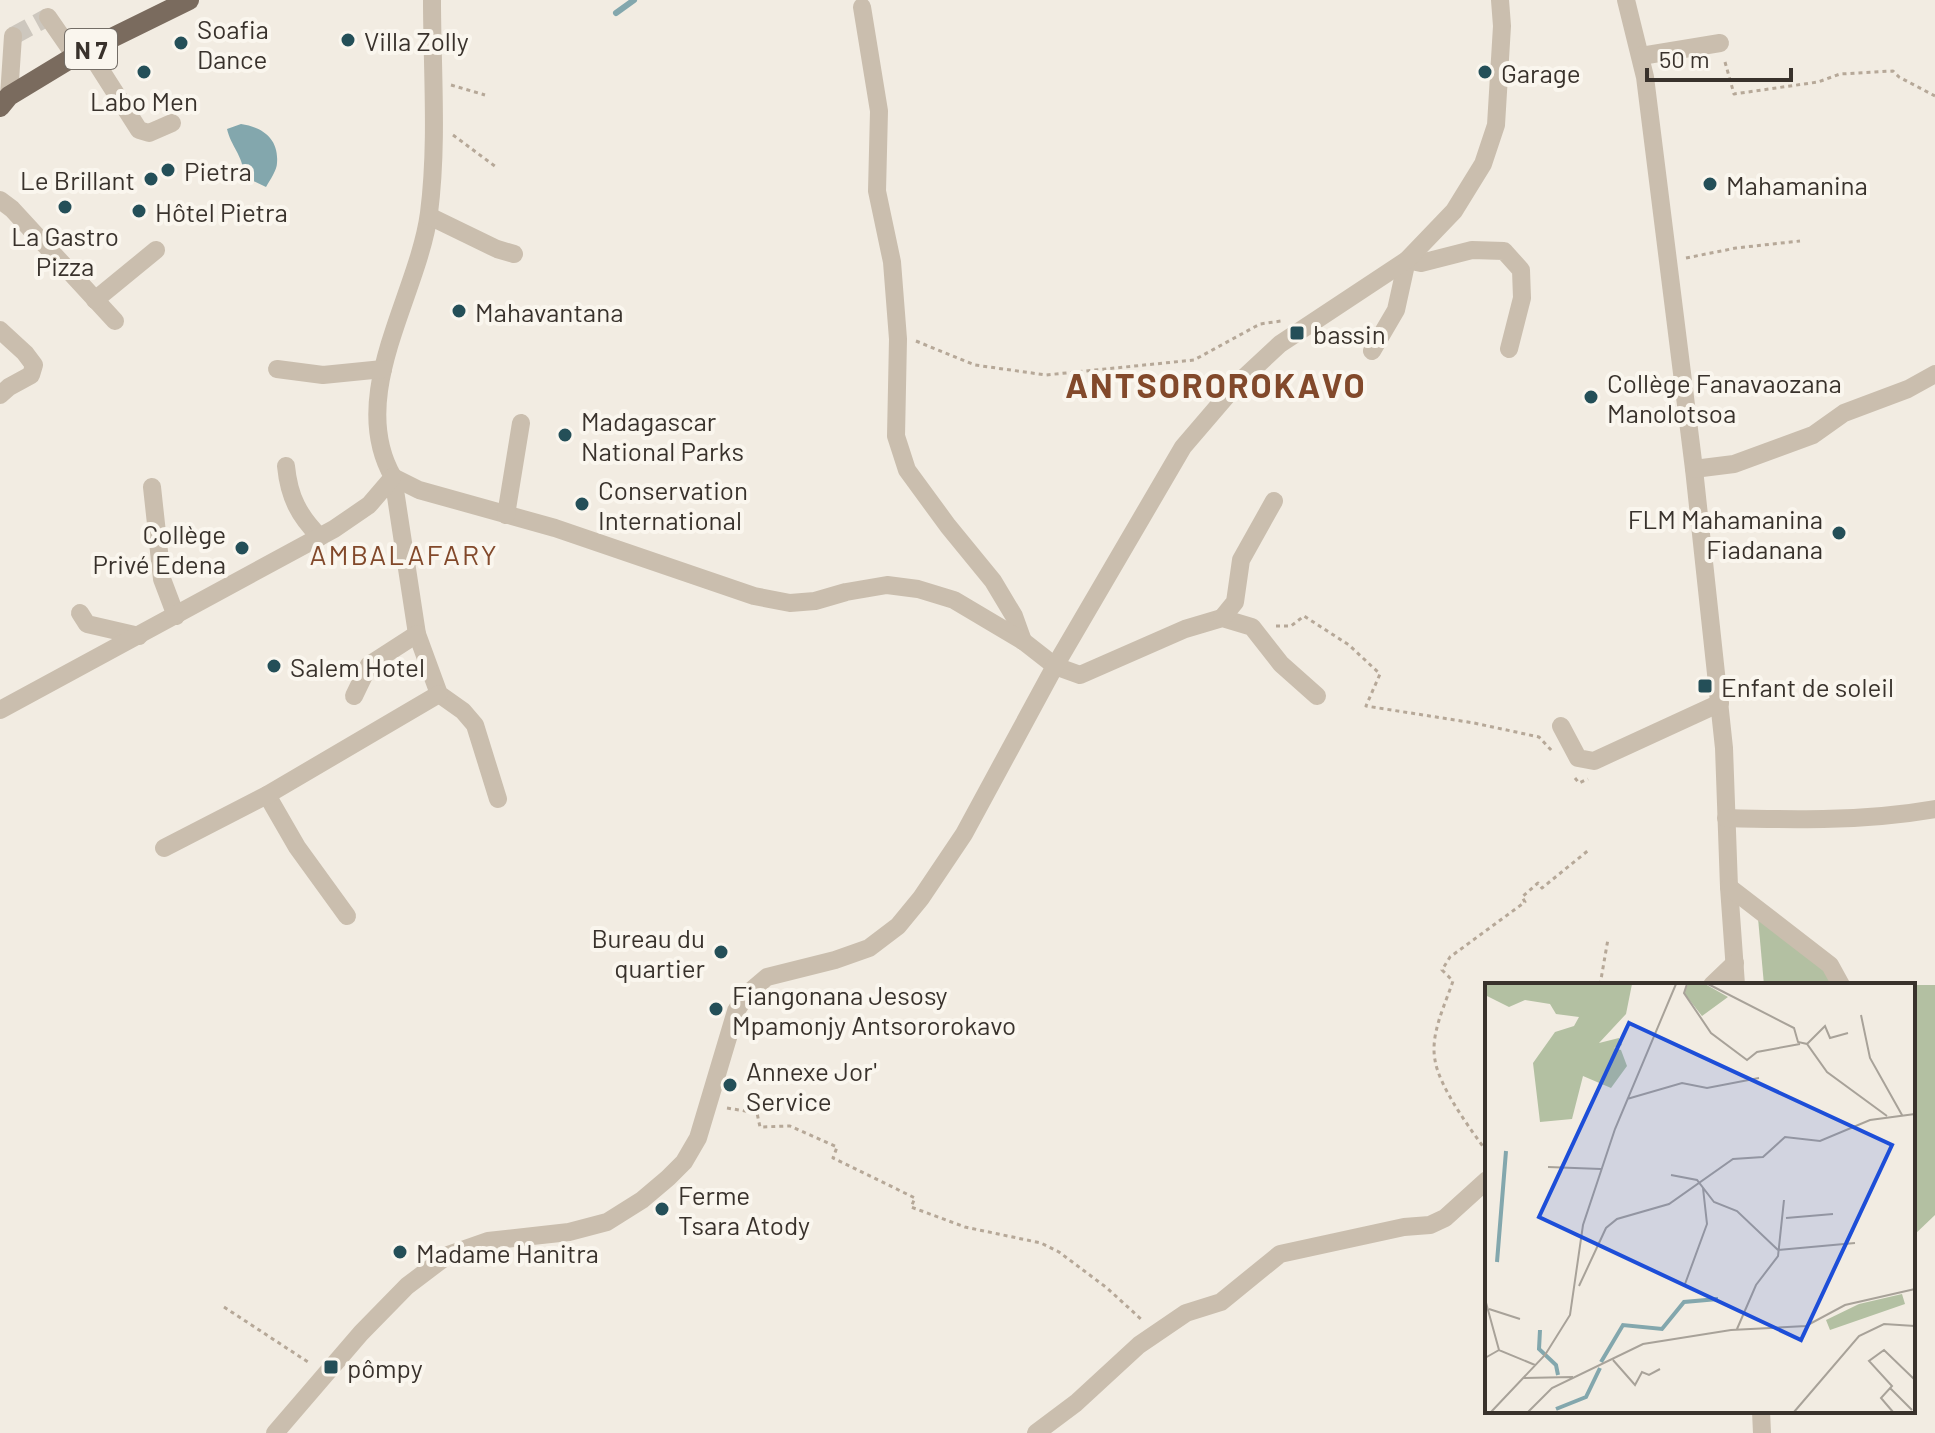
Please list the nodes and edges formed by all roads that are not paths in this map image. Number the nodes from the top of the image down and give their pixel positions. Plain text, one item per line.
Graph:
1 (189, 0) edge
2 (432, 0) edge
3 (1500, 0) edge
4 (1626, 0) edge
5 (862, 7) dead end
6 (48, 17) dead end
7 (13, 36) dead end
8 (1720, 43) road end
9 (82, 53) junction
10 (1641, 56) junction
11 (5, 102) edge
12 (172, 123) dead end
13 (0, 200) edge
14 (429, 216) junction
15 (156, 250) dead end
16 (514, 254) dead end
17 (1407, 260) junction
18 (95, 300) junction
19 (115, 321) dead end
20 (0, 330) edge
21 (1509, 349) dead end
22 (1372, 351) dead end
23 (277, 369) dead end
24 (383, 369) junction
25 (1935, 374) edge
26 (0, 395) edge
27 (521, 423) dead end
28 (286, 466) dead end
29 (1694, 469) junction
30 (393, 477) junction
31 (152, 487) dead end
32 (1274, 501) dead end
33 (506, 515) junction
34 (320, 537) junction
35 (80, 613) dead end
36 (176, 616) junction
37 (1222, 618) junction
38 (417, 634) junction
39 (139, 636) junction
40 (1023, 641) junction
41 (1055, 666) junction
42 (439, 694) junction
43 (354, 696) dead end
44 (1317, 696) dead end
45 (1720, 703) junction
46 (0, 710) edge
47 (1561, 726) dead end
48 (267, 795) junction
49 (498, 799) dead end
50 (1935, 809) edge
51 (1726, 818) junction
52 (164, 848) dead end
53 (1729, 887) junction
54 (347, 916) dead end
55 (1735, 963) junction
56 (1714, 983) edge
57 (1736, 983) edge
58 (1840, 983) edge
59 (1485, 1182) edge
60 (1761, 1413) edge
61 (275, 1433) edge
62 (1036, 1433) edge
63 (1762, 1433) edge

1 - 9 main road, N 7
2 - 14 street
3 - 17 street
4 - 10 street
5 - 40 street
6 - 9 street
7 - 11 street
8 - 10 street
9 - 11 main road, N 7
9 - 12 street
10 - 29 street
13 - 18 street
14 - 16 street
14 - 24 street
15 - 18 street
17 - 21 street
17 - 22 street
17 - 41 street
18 - 19 street
20 - 26 street
23 - 24 street
24 - 30 street
25 - 29 street
27 - 33 street
28 - 34 street
29 - 45 street
30 - 33 street
30 - 34 street
30 - 38 street
31 - 36 street
32 - 37 street
33 - 40 street
34 - 36 street
35 - 39 street
36 - 39 street
37 - 41 street
37 - 44 street
38 - 42 street
38 - 43 street
39 - 46 street
40 - 41 street
41 - 61 street
42 - 48 street
42 - 49 street
45 - 47 street
45 - 51 street
48 - 52 street
48 - 54 street
50 - 51 street
51 - 53 street
53 - 55 street
53 - 58 street
55 - 56 street
55 - 57 street
59 - 62 street
60 - 63 street

